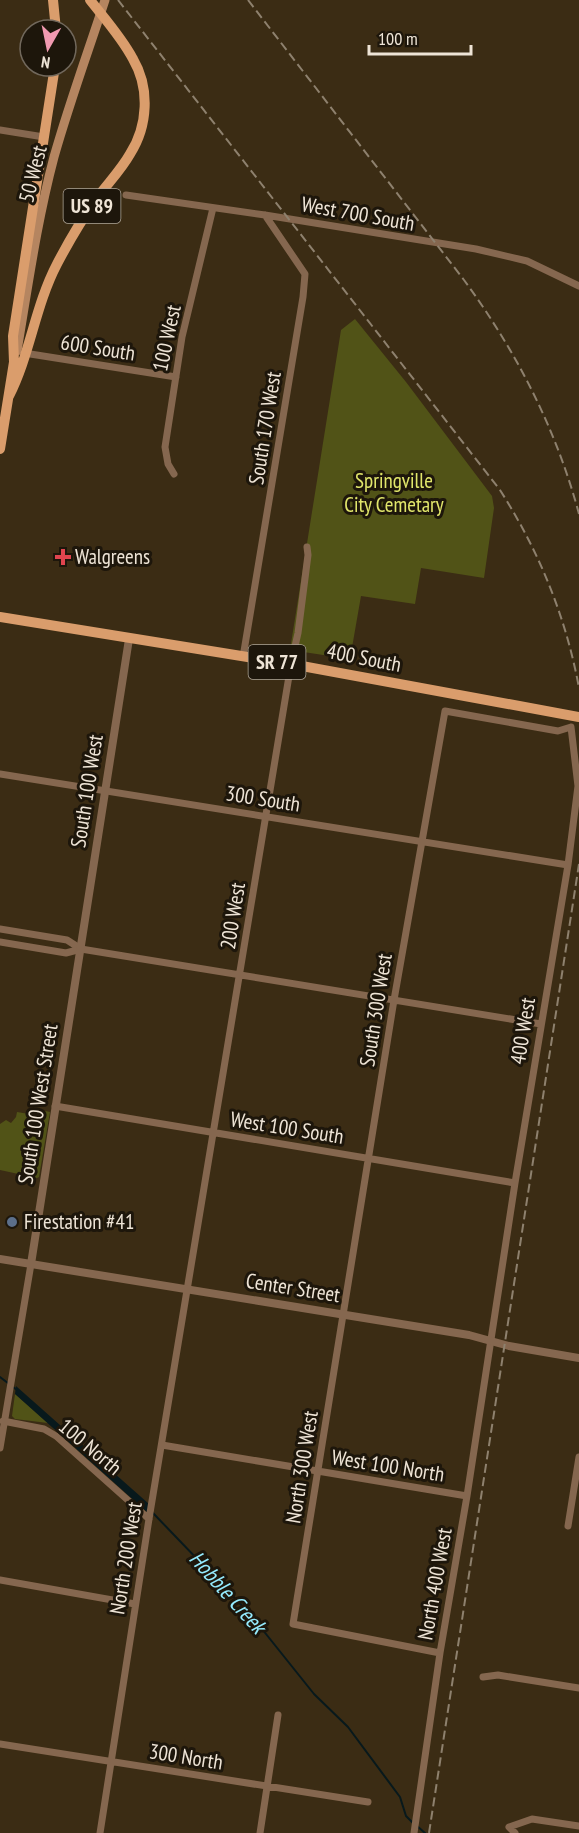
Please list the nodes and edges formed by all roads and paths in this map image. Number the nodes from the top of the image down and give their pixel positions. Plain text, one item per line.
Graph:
1 (53, 0) edge
2 (90, 0) edge
3 (105, 0) edge
4 (55, 18) edge
5 (53, 78) edge
6 (0, 130) edge
7 (44, 137) junction
8 (126, 195) dead end
9 (213, 208) junction
10 (265, 215) junction
11 (579, 286) edge
12 (19, 356) junction
13 (176, 377) junction
14 (0, 449) edge
15 (174, 474) dead end
16 (306, 547) dead end
17 (0, 617) edge
18 (129, 639) junction
19 (243, 657) junction
20 (291, 664) junction
21 (579, 717) edge
22 (571, 728) joint
23 (0, 774) edge
24 (105, 791) junction
25 (266, 816) junction
26 (422, 842) junction
27 (568, 866) junction
28 (0, 929) edge
29 (0, 942) edge
30 (81, 949) junction
31 (240, 975) junction
32 (394, 1000) junction
33 (541, 1024) junction
34 (55, 1106) junction
35 (213, 1133) junction
36 (369, 1158) junction
37 (514, 1183) junction
38 (0, 1259) edge
39 (31, 1264) junction
40 (188, 1290) junction
41 (343, 1315) junction
42 (492, 1340) junction
43 (579, 1359) edge
44 (2, 1420) edge
45 (162, 1445) junction
46 (0, 1448) edge
47 (579, 1457) edge
48 (318, 1471) junction
49 (467, 1496) junction
50 (149, 1520) junction
51 (568, 1526) dead end
52 (0, 1581) edge
53 (135, 1604) junction
54 (440, 1653) junction
55 (483, 1677) dead end
56 (579, 1688) edge
57 (278, 1715) dead end
58 (0, 1744) edge
59 (111, 1761) junction
60 (267, 1786) junction
61 (368, 1802) dead end
62 (579, 1826) edge
63 (512, 1830) edge
64 (414, 1831) edge
65 (100, 1833) edge
66 (260, 1833) edge

1 - 4 main road
2 - 12 main road, US 89
3 - 12 main road, 50 West
5 - 7 main road, US 89
6 - 7 street
7 - 12 main road, US 89
8 - 9 street, West 700 South
9 - 10 street, West 700 South
9 - 13 street, 100 West
10 - 11 street, West 700 South
10 - 19 street, South 170 West
12 - 13 street, 600 South
12 - 14 main road, US 89
13 - 15 street, 100 West
16 - 20 street, 200 West
17 - 18 main road, 400 South / SR 77
18 - 19 main road, 400 South / SR 77
18 - 24 street, South 100 West
19 - 20 main road, 400 South / SR 77
20 - 21 main road, 400 South / SR 77
20 - 25 street, 200 West
22 - 26 street, South 300 West
22 - 27 street, 400 West
23 - 24 street, 300 South
24 - 25 street, 300 South
24 - 30 street, South 100 West
25 - 26 street, 300 South
25 - 31 street, 200 West
26 - 27 street, 300 South
26 - 32 street, South 300 West
27 - 33 street, 400 West
28 - 30 street
29 - 30 street
30 - 31 street
30 - 34 street, South 100 West Street
31 - 32 street
31 - 35 street, 200 West
32 - 33 street
32 - 36 street, South 300 West
33 - 37 street, 400 West
34 - 35 street, West 100 South
34 - 39 street, South 100 West Street
35 - 36 street, West 100 South
35 - 40 street, 200 West
36 - 37 street, West 100 South
36 - 41 street, South 300 West
37 - 42 street, 400 West
38 - 39 street, Center Street
39 - 40 street, Center Street
39 - 44 street
40 - 41 street, Center Street
40 - 45 street, North 200 West
41 - 42 street, Center Street
41 - 48 street, North 300 West
42 - 43 street, Center Street
42 - 49 street, North 400 West
44 - 46 street
44 - 50 street, 100 North
45 - 48 street, West 100 North
45 - 50 street, North 200 West
47 - 51 street
48 - 49 street, West 100 North
48 - 54 street, North 300 West
49 - 54 street, North 400 West
50 - 53 street, North 200 West
52 - 53 street
53 - 59 street, North 200 West
54 - 64 street, North 400 West
55 - 56 street
57 - 60 street
58 - 59 street, 300 North
59 - 60 street, 300 North
59 - 65 street, North 200 West
60 - 61 street, 300 North
60 - 66 street
62 - 63 street

